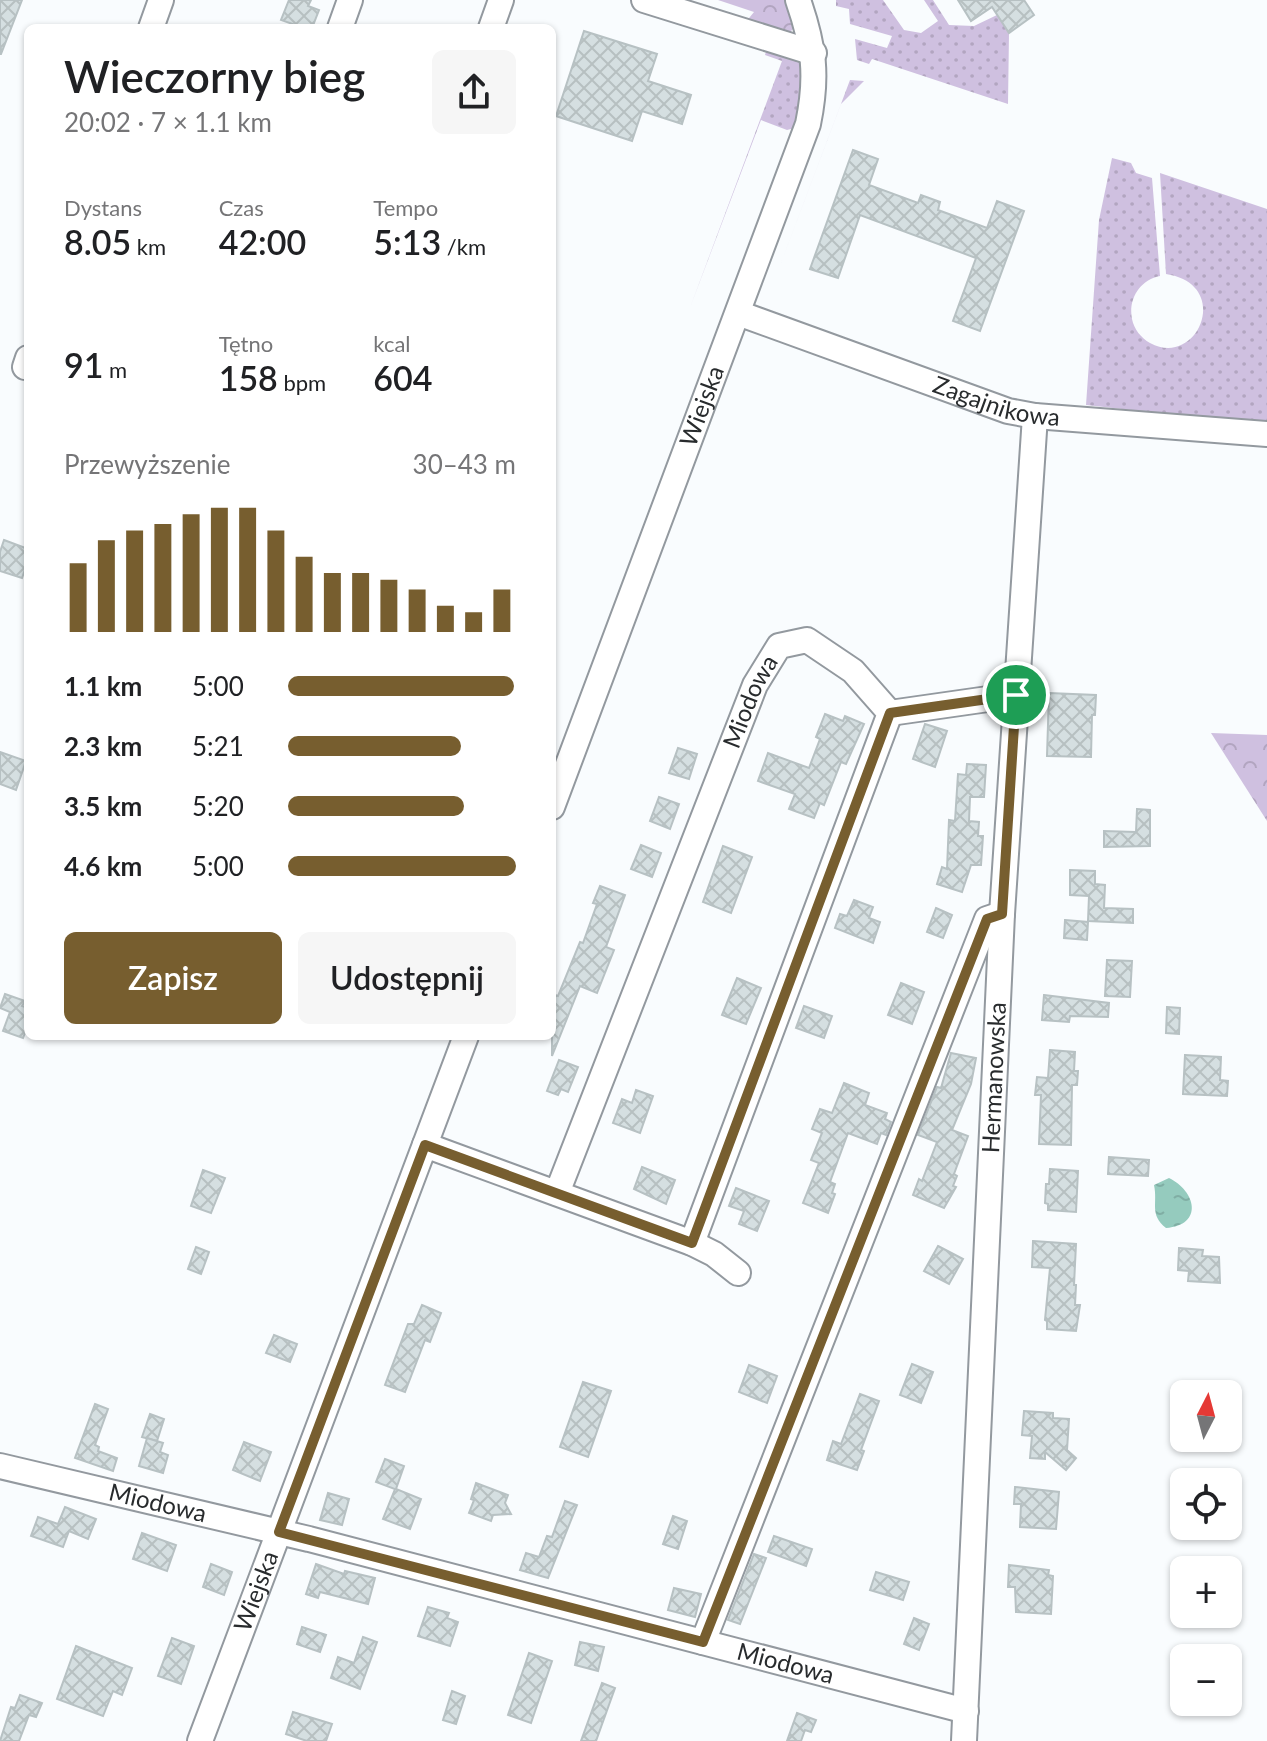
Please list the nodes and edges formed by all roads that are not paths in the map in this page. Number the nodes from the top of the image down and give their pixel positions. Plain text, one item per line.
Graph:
1 (161, 0) edge
2 (350, 0) edge
3 (501, 0) edge
4 (644, 0) edge
5 (798, 0) edge
6 (152, 24) edge
7 (341, 24) edge
8 (492, 24) edge
9 (814, 53) junction
10 (738, 313) junction
11 (1035, 416) junction
12 (1267, 434) edge
13 (1016, 695) junction
14 (890, 713) junction
15 (556, 796) edge
16 (1002, 914) junction
17 (464, 1040) edge
18 (425, 1145) junction
19 (557, 1193) junction
20 (692, 1243) junction
21 (738, 1273) dead end
22 (0, 1466) edge
23 (279, 1532) junction
24 (703, 1642) junction
25 (966, 1711) junction
26 (200, 1741) edge
27 (964, 1741) edge

1 - 6 street
2 - 7 street
3 - 8 street
4 - 9 street
5 - 9 street, Wiejska
9 - 10 street, Wiejska
10 - 11 street, Zagajnikowa
10 - 15 street, Wiejska
11 - 12 street, Zagajnikowa
11 - 13 street, Hermanowska
13 - 14 street
13 - 16 street, Hermanowska
14 - 19 street, Miodowa
14 - 20 street
16 - 24 street
16 - 25 street, Hermanowska
17 - 18 street, Wiejska
18 - 19 street
18 - 23 street, Wiejska
19 - 20 street
20 - 21 street
22 - 23 street, Miodowa
23 - 24 street, Miodowa
23 - 26 street, Wiejska
24 - 25 street, Miodowa
25 - 27 street, Hermanowska

